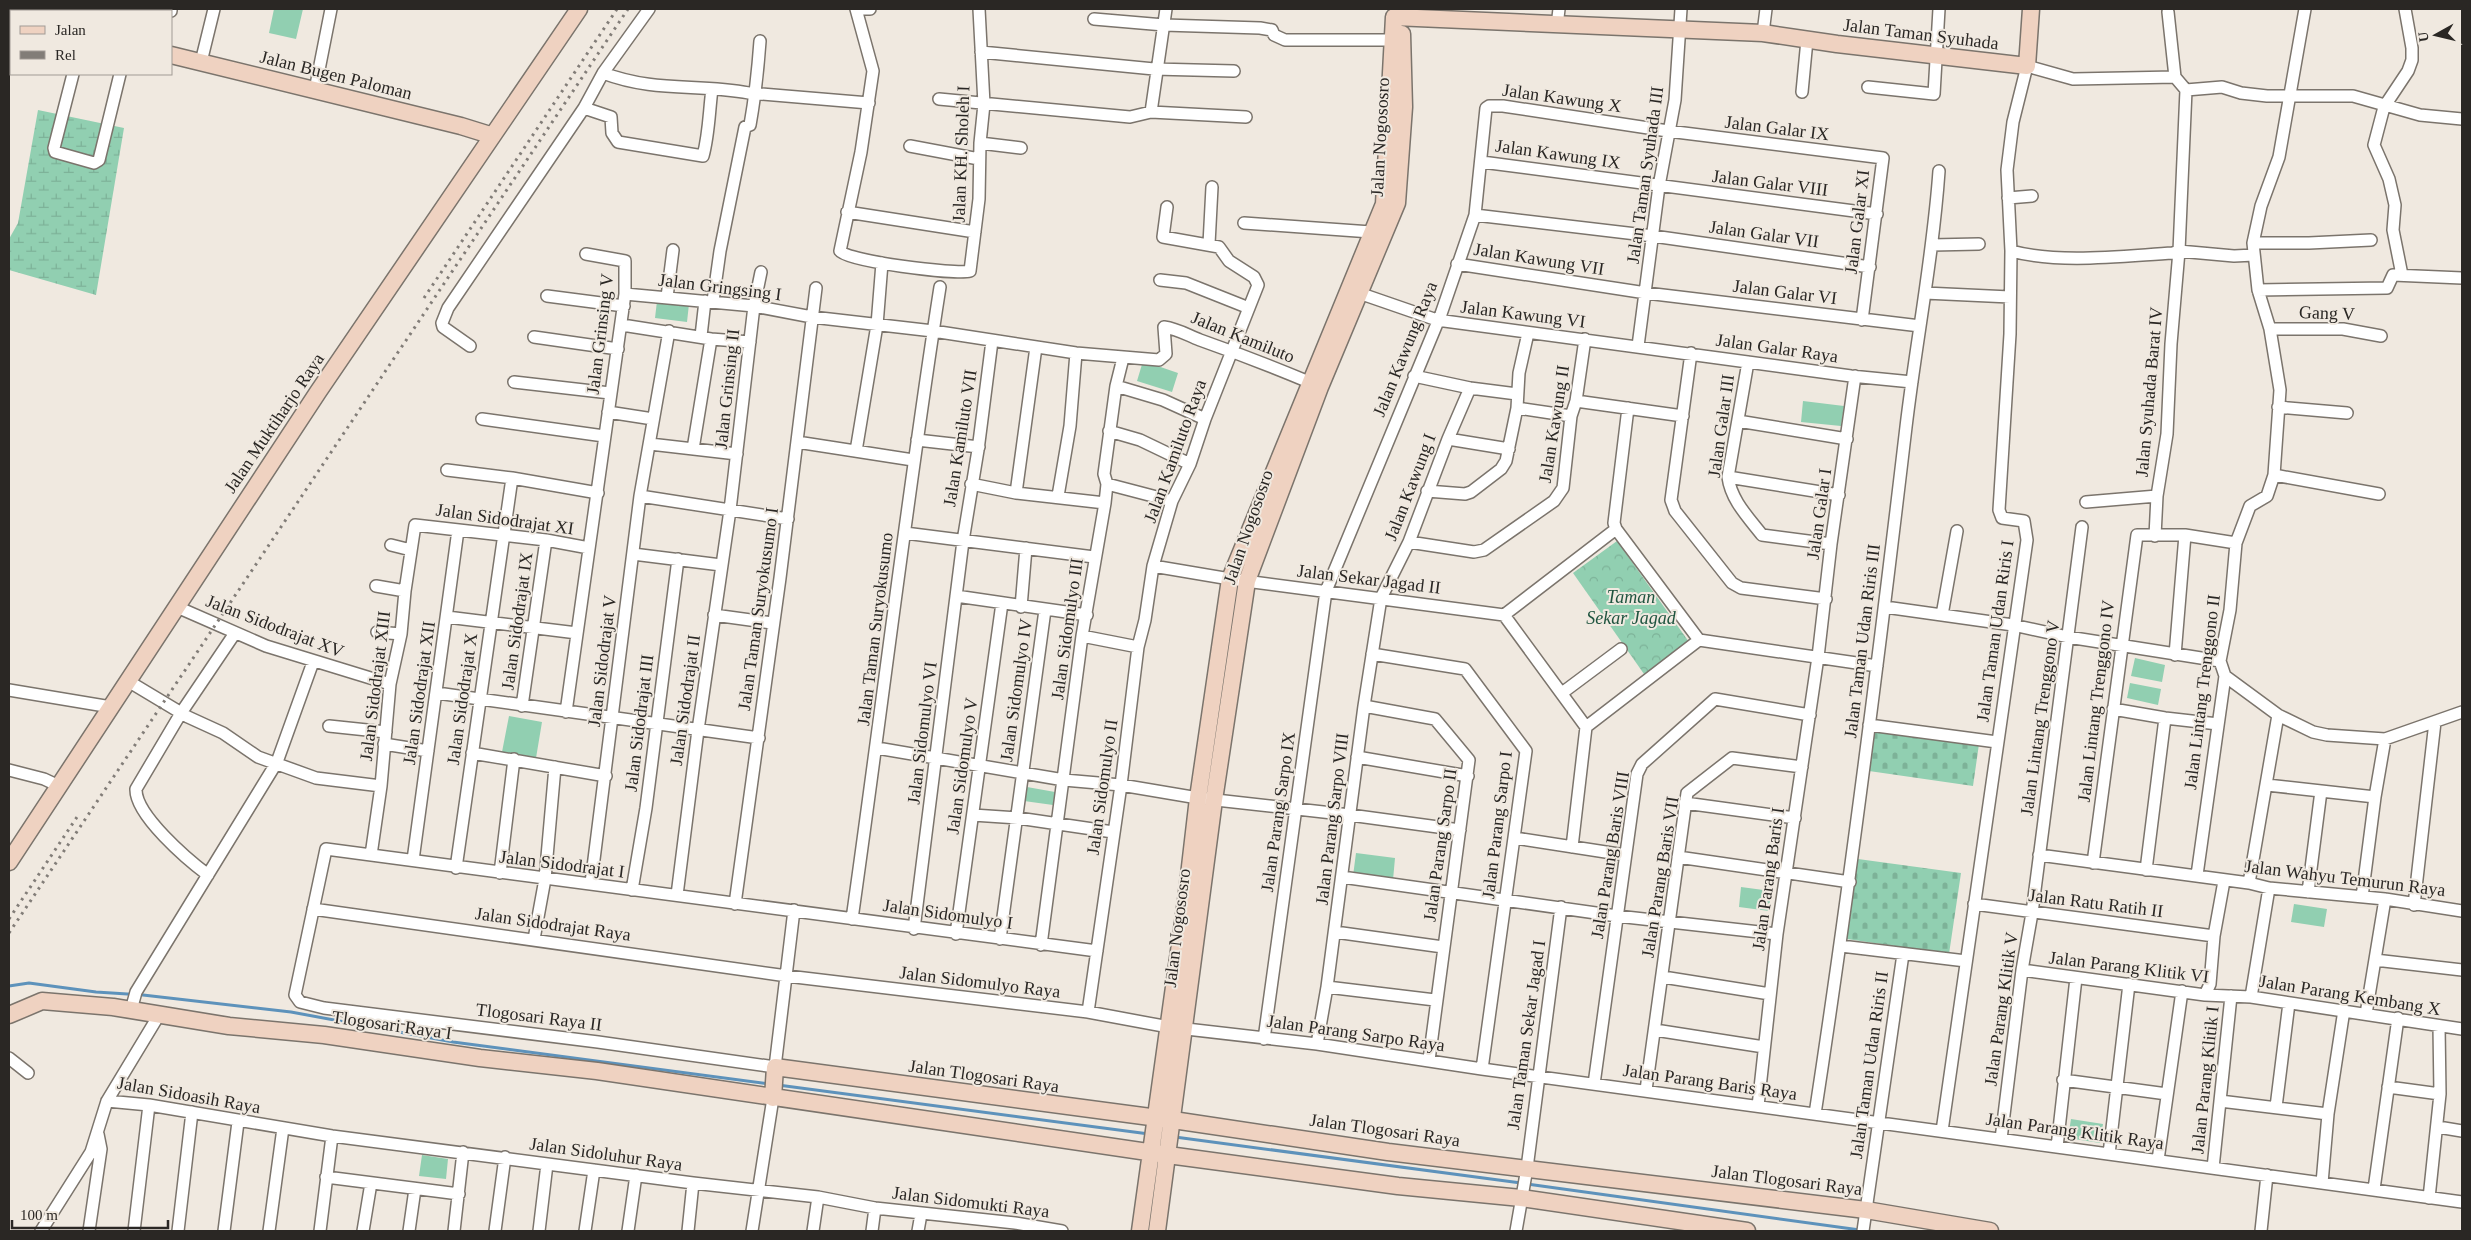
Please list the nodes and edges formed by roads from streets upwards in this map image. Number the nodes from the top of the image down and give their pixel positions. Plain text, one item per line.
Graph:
1 (214, 9) edge
2 (331, 9) edge
3 (578, 9) edge
4 (649, 9) edge
5 (856, 9) edge
6 (862, 9) edge
7 (870, 9) edge
8 (979, 9) edge
9 (1166, 9) edge
10 (1558, 9) edge
11 (1681, 9) edge
12 (1766, 9) edge
13 (1939, 9) edge
14 (2031, 9) edge
15 (2305, 9) edge
16 (2405, 9) edge
17 (2168, 12) dead end
18 (1397, 13) edge
19 (1094, 19) dead end
20 (1164, 25) junction
21 (1557, 26) junction
22 (1681, 28) junction
23 (1763, 33) junction
24 (1807, 40) junction
25 (760, 41) dead end
26 (1397, 41) junction
27 (981, 52) junction
28 (172, 55) edge
29 (1935, 56) junction
30 (201, 62) junction
31 (2027, 66) junction
32 (1159, 68) junction
33 (1234, 71) dead end
34 (603, 73) junction
35 (73, 75) edge
36 (120, 75) edge
37 (2175, 77) junction
38 (1868, 87) dead end
39 (712, 89) junction
40 (315, 90) junction
41 (2186, 90) junction
42 (756, 92) junction
43 (1802, 92) dead end
44 (2291, 95) junction
45 (939, 99) dead end
46 (869, 103) junction
47 (984, 104) junction
48 (2381, 105) junction
49 (1397, 107) junction
50 (584, 108) junction
51 (1151, 112) junction
52 (1486, 113) joint
53 (1246, 117) dead end
54 (2462, 119) edge
55 (1669, 124) junction
56 (490, 135) junction
57 (980, 143) junction
58 (910, 146) dead end
59 (1021, 148) dead end
60 (1883, 158) joint
61 (979, 159) junction
62 (1482, 162) junction
63 (1939, 171) dead end
64 (1659, 186) junction
65 (1212, 187) dead end
66 (2032, 196) dead end
67 (2008, 198) junction
68 (1167, 206) dead end
69 (847, 212) junction
70 (1877, 214) junction
71 (1474, 215) junction
72 (1244, 223) dead end
73 (976, 232) junction
74 (1370, 232) junction
75 (1653, 236) junction
76 (2371, 240) dead end
77 (2253, 243) junction
78 (1208, 244) junction
79 (1979, 244) dead end
80 (1932, 245) junction
81 (673, 250) dead end
82 (2011, 251) junction
83 (2179, 251) junction
84 (586, 254) dead end
85 (2254, 255) junction
86 (882, 262) junction
87 (1457, 264) junction
88 (1870, 267) junction
89 (761, 272) dead end
90 (2398, 275) junction
91 (2462, 278) edge
92 (1160, 280) dead end
93 (816, 288) dead end
94 (940, 288) dead end
95 (2258, 290) junction
96 (1354, 291) junction
97 (1925, 293) junction
98 (625, 294) junction
99 (1646, 294) junction
100 (547, 296) dead end
101 (667, 296) junction
102 (2010, 297) junction
103 (709, 301) junction
104 (624, 306) junction
105 (754, 306) junction
106 (1249, 308) junction
107 (812, 317) junction
108 (1437, 320) junction
109 (1862, 320) junction
110 (622, 325) junction
111 (877, 325) junction
112 (1920, 326) junction
113 (1164, 327) joint
114 (2270, 329) junction
115 (669, 331) junction
116 (933, 331) junction
117 (1528, 333) junction
118 (534, 336) dead end
119 (2381, 336) dead end
120 (706, 338) junction
121 (1585, 339) junction
122 (992, 341) junction
123 (750, 342) junction
124 (470, 346) dead end
125 (1638, 346) junction
126 (1036, 347) junction
127 (618, 349) junction
128 (1231, 350) junction
129 (1076, 353) junction
130 (1691, 353) junction
131 (1123, 358) junction
132 (1748, 362) junction
133 (1414, 376) junction
134 (1855, 376) junction
135 (514, 382) dead end
136 (1309, 382) junction
137 (1912, 382) junction
138 (1116, 386) junction
139 (1470, 388) junction
140 (610, 393) junction
141 (1517, 394) junction
142 (1576, 401) junction
143 (2278, 407) junction
144 (1517, 408) junction
145 (1628, 408) junction
146 (608, 412) junction
147 (2347, 413) dead end
148 (1571, 416) junction
149 (1683, 416) junction
150 (482, 419) dead end
151 (653, 419) junction
152 (1205, 419) junction
153 (1738, 421) junction
154 (1109, 431) junction
155 (604, 436) junction
156 (1448, 439) junction
157 (1847, 439) junction
158 (916, 440) junction
159 (797, 442) junction
160 (650, 444) junction
161 (979, 448) junction
162 (693, 449) junction
163 (1509, 449) junction
164 (856, 451) junction
165 (737, 454) junction
166 (914, 460) junction
167 (1190, 464) junction
168 (448, 470) dead end
169 (2274, 476) junction
170 (1728, 477) junction
171 (512, 478) junction
172 (971, 484) junction
173 (1107, 484) junction
174 (1427, 491) junction
175 (598, 493) junction
176 (1016, 493) junction
177 (2379, 494) dead end
178 (1839, 495) junction
179 (640, 496) junction
180 (1058, 496) junction
181 (2157, 496) junction
182 (1172, 501) junction
183 (2086, 502) dead end
184 (1105, 503) junction
185 (730, 510) junction
186 (788, 519) junction
187 (417, 524) joint
188 (2156, 525) junction
189 (2082, 527) dead end
190 (1616, 529) junction
191 (458, 530) junction
192 (1957, 530) dead end
193 (905, 533) junction
194 (502, 535) junction
195 (2185, 536) junction
196 (546, 540) junction
197 (962, 541) junction
198 (1410, 542) junction
199 (2236, 543) junction
200 (1831, 544) junction
201 (392, 545) dead end
202 (589, 548) junction
203 (1026, 548) junction
204 (411, 550) junction
205 (632, 554) junction
206 (1094, 556) junction
207 (678, 560) junction
208 (721, 566) junction
209 (1153, 566) junction
210 (1230, 579) junction
211 (1247, 581) junction
212 (376, 586) dead end
213 (405, 590) junction
214 (1326, 591) junction
215 (956, 596) junction
216 (1381, 598) junction
217 (1826, 599) junction
218 (1002, 603) junction
219 (177, 607) junction
220 (1021, 607) junction
221 (1885, 607) junction
222 (1044, 610) junction
223 (1504, 614) junction
224 (714, 615) junction
225 (1087, 615) junction
226 (1942, 615) junction
227 (447, 617) junction
228 (772, 622) junction
229 (491, 624) junction
230 (2014, 625) junction
231 (533, 628) junction
232 (377, 632) dead end
233 (235, 633) junction
234 (577, 633) junction
235 (401, 634) junction
236 (1082, 636) junction
237 (2068, 637) junction
238 (1699, 640) junction
239 (1138, 646) junction
240 (2121, 646) junction
241 (1621, 649) dead end
242 (1372, 654) junction
243 (2175, 655) junction
244 (1818, 657) junction
245 (2220, 661) junction
246 (313, 662) junction
247 (1877, 666) junction
248 (2225, 676) junction
249 (128, 681) junction
250 (390, 684) junction
251 (9, 690) edge
252 (437, 693) junction
253 (1562, 693) junction
254 (479, 700) junction
255 (522, 706) junction
256 (1364, 706) junction
257 (111, 707) junction
258 (2113, 710) junction
259 (566, 712) junction
260 (2462, 712) edge
261 (181, 713) junction
262 (1810, 715) junction
263 (2278, 715) junction
264 (2165, 718) junction
265 (612, 719) junction
266 (2434, 722) junction
267 (2218, 724) junction
268 (656, 725) junction
269 (1869, 725) junction
270 (329, 726) dead end
271 (1586, 727) junction
272 (698, 730) junction
273 (386, 732) junction
274 (759, 738) junction
275 (2385, 739) junction
276 (1997, 742) junction
277 (384, 744) junction
278 (876, 748) junction
279 (428, 751) junction
280 (472, 753) junction
281 (1357, 757) junction
282 (937, 758) junction
283 (514, 759) junction
284 (276, 762) junction
285 (981, 766) junction
286 (1802, 766) junction
287 (555, 767) junction
288 (9, 770) edge
289 (1022, 774) junction
290 (606, 776) junction
291 (1468, 776) junction
292 (1064, 780) junction
293 (1121, 785) junction
294 (2267, 785) junction
295 (59, 786) junction
296 (381, 786) junction
297 (2321, 791) junction
298 (2375, 797) junction
299 (1206, 799) junction
300 (1685, 803) junction
301 (1295, 810) junction
302 (973, 815) junction
303 (1350, 815) junction
304 (1018, 818) junction
305 (1795, 818) junction
306 (1057, 824) junction
307 (1460, 830) junction
308 (1113, 832) junction
309 (1515, 838) junction
310 (1572, 847) junction
311 (371, 855) junction
312 (1625, 855) junction
313 (2040, 855) junction
314 (1678, 857) junction
315 (413, 860) junction
316 (9, 862) edge
317 (2093, 862) junction
318 (456, 868) junction
319 (2146, 870) junction
320 (500, 873) junction
321 (1786, 874) junction
322 (208, 875) junction
323 (2197, 875) junction
324 (1342, 877) junction
325 (545, 879) junction
326 (2224, 881) junction
327 (1850, 882) junction
328 (591, 883) junction
329 (2249, 883) junction
330 (2269, 888) junction
331 (632, 890) junction
332 (1452, 892) junction
333 (2308, 892) junction
334 (677, 895) junction
335 (2362, 898) junction
336 (2385, 899) junction
337 (1506, 900) junction
338 (735, 904) junction
339 (1974, 904) junction
340 (2414, 905) junction
341 (1561, 907) junction
342 (313, 909) junction
343 (794, 910) junction
344 (2462, 911) edge
345 (2032, 913) junction
346 (1617, 916) junction
347 (852, 918) junction
348 (1668, 921) junction
349 (914, 928) junction
350 (1335, 932) junction
351 (956, 934) junction
352 (1777, 934) junction
353 (2214, 936) junction
354 (1000, 938) junction
355 (534, 939) junction
356 (1041, 945) junction
357 (1841, 946) junction
358 (1443, 947) junction
359 (1097, 951) junction
360 (1903, 954) junction
361 (2376, 960) junction
362 (1966, 961) junction
363 (2022, 970) junction
364 (2462, 970) edge
365 (787, 976) junction
366 (1663, 977) junction
367 (2076, 978) junction
368 (2129, 984) junction
369 (1327, 986) junction
370 (2182, 991) junction
371 (1770, 994) junction
372 (2205, 995) junction
373 (2231, 996) junction
374 (2251, 997) junction
375 (1435, 1000) junction
376 (134, 1002) junction
377 (2289, 1003) junction
378 (2344, 1010) junction
379 (1088, 1012) junction
380 (160, 1014) junction
381 (2366, 1014) junction
382 (9, 1015) edge
383 (2398, 1018) junction
384 (2439, 1026) junction
385 (1177, 1027) junction
386 (2462, 1029) edge
387 (1655, 1030) junction
388 (1264, 1039) junction
389 (1317, 1044) junction
390 (1764, 1047) junction
391 (9, 1058) edge
392 (1429, 1060) junction
393 (1482, 1069) junction
394 (775, 1070) junction
395 (28, 1073) dead end
396 (1538, 1075) junction
397 (2063, 1080) junction
398 (1594, 1084) junction
399 (2388, 1086) junction
400 (2116, 1088) junction
401 (1646, 1090) junction
402 (2167, 1094) junction
403 (2440, 1094) junction
404 (773, 1095) junction
405 (107, 1101) junction
406 (2220, 1101) junction
407 (149, 1105) junction
408 (1758, 1106) junction
409 (2276, 1107) junction
410 (192, 1112) junction
411 (1815, 1114) junction
412 (2328, 1114) junction
413 (238, 1122) junction
414 (1879, 1122) junction
415 (1165, 1123) junction
416 (2438, 1127) junction
417 (283, 1128) junction
418 (1942, 1131) junction
419 (2462, 1131) edge
420 (98, 1134) junction
421 (332, 1136) junction
422 (2001, 1139) junction
423 (2057, 1147) junction
424 (463, 1152) junction
425 (1160, 1152) junction
426 (2108, 1154) junction
427 (505, 1157) junction
428 (2158, 1160) junction
429 (547, 1164) junction
430 (2213, 1168) junction
431 (594, 1170) junction
432 (1526, 1170) junction
433 (636, 1175) junction
434 (2266, 1175) junction
435 (326, 1177) junction
436 (371, 1182) junction
437 (693, 1183) junction
438 (2322, 1183) junction
439 (415, 1188) junction
440 (2374, 1189) junction
441 (758, 1190) junction
442 (459, 1194) junction
443 (1521, 1195) junction
444 (818, 1197) junction
445 (2429, 1198) junction
446 (2462, 1202) edge
447 (875, 1208) junction
448 (1866, 1213) junction
449 (921, 1214) junction
450 (1014, 1227) edge
451 (41, 1231) edge
452 (90, 1231) edge
453 (134, 1231) edge
454 (178, 1231) edge
455 (224, 1231) edge
456 (269, 1231) edge
457 (320, 1231) edge
458 (364, 1231) edge
459 (409, 1231) edge
460 (454, 1231) edge
461 (495, 1231) edge
462 (539, 1231) edge
463 (585, 1231) edge
464 (628, 1231) edge
465 (688, 1231) edge
466 (752, 1231) edge
467 (813, 1231) edge
468 (872, 1231) edge
469 (918, 1231) edge
470 (1061, 1231) edge
471 (1140, 1231) edge
472 (1157, 1231) edge
473 (1516, 1231) edge
474 (1747, 1231) edge
475 (1863, 1231) edge
476 (1990, 1231) edge
477 (2261, 1231) edge

1 - 30 street
2 - 40 street
3 - 56 street, Jalan Muktiharjo Raya
4 - 34 street
5 - 46 street
6 - 7 street
8 - 27 street, Jalan KH. Sholeh I
9 - 20 street
10 - 21 street
11 - 22 street, Jalan Taman Syuhada III
12 - 23 street
13 - 29 street
14 - 31 street
15 - 44 street
16 - 48 street
17 - 37 street
18 - 21 street, Jalan Taman Syuhada
18 - 26 street, Jalan Nogososro
19 - 20 street
20 - 26 street
20 - 32 street
21 - 22 street, Jalan Taman Syuhada
22 - 23 street, Jalan Taman Syuhada
22 - 55 street, Jalan Taman Syuhada III
23 - 24 street, Jalan Taman Syuhada
24 - 29 street, Jalan Taman Syuhada
24 - 43 street
25 - 42 street
26 - 49 street, Jalan Nogososro
27 - 32 street
27 - 47 street, Jalan KH. Sholeh I
28 - 30 street, Jalan Bugen Paloman
29 - 31 street, Jalan Taman Syuhada
29 - 38 street
30 - 40 street, Jalan Bugen Paloman
31 - 37 street
31 - 67 street, Jalan Taman Udan Riris I
32 - 33 street
32 - 51 street
34 - 39 street
34 - 50 street
35 - 36 street
37 - 41 street
39 - 42 street
39 - 50 street
40 - 56 street, Jalan Bugen Paloman
41 - 44 street
41 - 83 street, Jalan Syuhada Barat IV
42 - 46 street
42 - 103 street
44 - 48 street
44 - 77 street
45 - 47 street
46 - 69 street
47 - 51 street
47 - 57 street, Jalan KH. Sholeh I
48 - 54 street
48 - 90 street
49 - 74 street, Jalan Nogososro
49 - 96 street, Jalan Nogososro
50 - 124 street
51 - 53 street
52 - 55 street, Jalan Kawung X
52 - 62 street, Jalan Kawung Raya
55 - 60 street, Jalan Galar IX
55 - 64 street, Jalan Taman Syuhada III
56 - 219 street, Jalan Muktiharjo Raya
57 - 59 street
57 - 61 street, Jalan KH. Sholeh I
58 - 61 street
60 - 70 street, Jalan Galar XI
61 - 73 street, Jalan KH. Sholeh I
62 - 64 street, Jalan Kawung IX
62 - 71 street, Jalan Kawung Raya
63 - 80 street, Jalan Taman Udan Riris III
64 - 70 street, Jalan Galar VIII
64 - 75 street, Jalan Taman Syuhada III
65 - 78 street
66 - 67 street
67 - 82 street, Jalan Taman Udan Riris I
68 - 78 street
69 - 73 street
69 - 86 street
70 - 88 street, Jalan Galar XI
71 - 75 street, Jalan Galar VII
71 - 87 street, Jalan Kawung Raya
72 - 74 street
73 - 86 street, Jalan KH. Sholeh I
74 - 96 street, Jalan Nogososro
75 - 88 street, Jalan Galar VII
75 - 99 street, Jalan Taman Syuhada III
76 - 77 street
77 - 85 street
78 - 106 street, Jalan Kamiluto Raya
79 - 80 street
80 - 97 street, Jalan Taman Udan Riris III
81 - 101 street
82 - 83 street
82 - 102 street, Jalan Taman Udan Riris I
83 - 85 street
83 - 181 street, Jalan Syuhada Barat IV
84 - 98 street, Jalan Grinsing V
85 - 95 street
86 - 111 street
87 - 99 street, Jalan Kawung VII
87 - 108 street, Jalan Kawung Raya
88 - 109 street, Jalan Galar XI
89 - 105 street, Jalan Grinsing II
90 - 91 street
90 - 95 street
92 - 106 street
93 - 107 street, Jalan Taman Suryokusumo I
94 - 116 street, Jalan Taman Suryokusumo
95 - 114 street
96 - 108 street, Jalan Kawung VI
96 - 136 street, Jalan Nogososro
96 - 211 street, Jalan Nogososro
97 - 102 street
97 - 112 street, Jalan Taman Udan Riris III
98 - 101 street, Jalan Gringsing I
98 - 104 street, Jalan Grinsing V
99 - 109 street, Jalan Galar VI
99 - 125 street, Jalan Taman Syuhada III
100 - 104 street
101 - 103 street, Jalan Gringsing I
102 - 230 street, Jalan Taman Udan Riris I
103 - 105 street, Jalan Gringsing I
103 - 120 street
104 - 110 street, Jalan Grinsing V
105 - 107 street, Jalan Gringsing I
105 - 123 street, Jalan Grinsing II
106 - 128 street, Jalan Kamiluto Raya
107 - 111 street, Jalan Gringsing I
107 - 159 street, Jalan Taman Suryokusumo I
108 - 117 street, Jalan Kawung VI
108 - 133 street, Jalan Kawung Raya
109 - 112 street, Jalan Galar VI
110 - 115 street
110 - 127 street, Jalan Grinsing V
111 - 116 street, Jalan Gringsing I
111 - 164 street
112 - 137 street, Jalan Taman Udan Riris III
113 - 128 street, Jalan Kamiluto
113 - 131 street, Jalan Gringsing I
114 - 119 street, Gang V
114 - 143 street
115 - 120 street
115 - 151 street, Jalan Sidodrajat V
116 - 122 street, Jalan Gringsing I
116 - 158 street, Jalan Taman Suryokusumo
117 - 121 street, Jalan Kawung VI
117 - 141 street
118 - 127 street
120 - 123 street
120 - 162 street
121 - 125 street, Jalan Kawung VI
121 - 142 street, Jalan Kawung II
122 - 126 street, Jalan Gringsing I
122 - 161 street, Jalan Kamiluto VII
123 - 165 street, Jalan Grinsing II
125 - 130 street, Jalan Galar Raya
126 - 129 street, Jalan Gringsing I
126 - 176 street
127 - 140 street, Jalan Grinsing V
128 - 136 street, Jalan Kamiluto
128 - 152 street, Jalan Kamiluto Raya
129 - 131 street, Jalan Gringsing I
129 - 180 street
130 - 132 street, Jalan Galar Raya
130 - 149 street
131 - 138 street, Jalan Sidomulyo III
132 - 134 street, Jalan Galar Raya
132 - 153 street, Jalan Galar III
133 - 139 street
133 - 214 street, Jalan Kawung Raya
134 - 137 street, Jalan Galar Raya
134 - 157 street, Jalan Galar I
135 - 140 street
136 - 210 street, Jalan Nogososro
137 - 221 street, Jalan Taman Udan Riris III
138 - 152 street
138 - 154 street, Jalan Sidomulyo III
139 - 141 street
139 - 156 street, Jalan Kawung I
140 - 146 street, Jalan Grinsing V
141 - 144 street
142 - 145 street
142 - 148 street, Jalan Kawung II
143 - 147 street
143 - 169 street
144 - 148 street
144 - 163 street
145 - 149 street
145 - 190 street
146 - 151 street, Jalan Grinsing V
146 - 155 street, Jalan Grinsing V
148 - 198 street, Jalan Kawung II
149 - 217 street
150 - 155 street
151 - 160 street, Jalan Sidodrajat V
152 - 167 street, Jalan Kamiluto Raya
153 - 157 street
153 - 170 street, Jalan Galar III
154 - 167 street
154 - 173 street, Jalan Sidomulyo III
155 - 175 street, Jalan Grinsing V
156 - 163 street
156 - 174 street, Jalan Kawung I
157 - 178 street, Jalan Galar I
158 - 161 street
158 - 166 street, Jalan Taman Suryokusumo
159 - 164 street
159 - 186 street, Jalan Taman Suryokusumo I
160 - 162 street
160 - 179 street, Jalan Sidodrajat V
161 - 172 street, Jalan Kamiluto VII
162 - 165 street
163 - 174 street
164 - 166 street
165 - 185 street, Jalan Grinsing II
166 - 193 street, Jalan Taman Suryokusumo
167 - 182 street, Jalan Kamiluto Raya
168 - 171 street
169 - 177 street
169 - 199 street, Jalan Lintang Trenggono II
170 - 178 street
170 - 200 street, Jalan Galar III
171 - 175 street
171 - 194 street, Jalan Sidodrajat X
172 - 176 street
172 - 197 street, Jalan Kamiluto VII
173 - 182 street
173 - 184 street, Jalan Sidomulyo III
174 - 198 street, Jalan Kawung I
175 - 202 street, Jalan Grinsing V
176 - 180 street
178 - 200 street, Jalan Galar I
179 - 185 street
179 - 205 street, Jalan Sidodrajat V
180 - 184 street
181 - 183 street
181 - 188 street, Jalan Syuhada Barat IV
182 - 209 street, Jalan Kamiluto Raya
184 - 206 street, Jalan Sidomulyo III
185 - 186 street
185 - 208 street, Jalan Sidodrajat II
186 - 228 street, Jalan Taman Suryokusumo I
187 - 191 street, Jalan Sidodrajat XI
187 - 204 street, Jalan Sidodrajat XIII
188 - 195 street
188 - 240 street, Jalan Lintang Trenggono IV
189 - 237 street, Jalan Lintang Trenggono V
190 - 223 street
190 - 238 street
191 - 194 street, Jalan Sidodrajat XI
191 - 227 street, Jalan Sidodrajat XII
192 - 226 street
193 - 197 street
193 - 278 street, Jalan Taman Suryokusumo
194 - 196 street, Jalan Sidodrajat XI
194 - 229 street, Jalan Sidodrajat X
195 - 199 street
195 - 243 street
196 - 202 street, Jalan Sidodrajat XI
196 - 231 street, Jalan Sidodrajat IX
197 - 203 street
197 - 215 street, Jalan Sidomulyo VI
198 - 216 street, Jalan Kawung I
199 - 245 street, Jalan Lintang Trenggono II
200 - 217 street, Jalan Galar I
201 - 204 street
202 - 234 street, Jalan Grinsing V
203 - 206 street
203 - 220 street
204 - 213 street, Jalan Sidodrajat XIII
205 - 207 street
205 - 265 street, Jalan Sidodrajat V
206 - 225 street, Jalan Sidomulyo III
207 - 208 street
207 - 268 street, Jalan Sidodrajat III
208 - 224 street, Jalan Sidodrajat II
209 - 210 street
209 - 239 street, Jalan Sidomulyo II
210 - 211 street, Jalan Sekar Jagad II
210 - 299 street, Jalan Nogososro
211 - 214 street, Jalan Sekar Jagad II
211 - 299 street, Jalan Nogososro
212 - 213 street
213 - 235 street, Jalan Sidodrajat XIII
214 - 216 street, Jalan Sekar Jagad II
214 - 301 street, Jalan Parang Sarpo IX
215 - 218 street
215 - 282 street, Jalan Sidomulyo VI
216 - 223 street, Jalan Sekar Jagad II
216 - 242 street, Jalan Parang Sarpo VIII
217 - 244 street, Jalan Galar I
218 - 220 street
218 - 285 street, Jalan Sidomulyo V
219 - 233 street, Jalan Sidodrajat XV
219 - 249 street, Jalan Muktiharjo Raya
220 - 222 street
221 - 226 street
221 - 247 street, Jalan Taman Udan Riris III
222 - 225 street
222 - 289 street, Jalan Sidomulyo IV
223 - 253 street
224 - 228 street
224 - 272 street, Jalan Sidodrajat II
225 - 236 street, Jalan Sidomulyo III
226 - 230 street
227 - 229 street
227 - 252 street, Jalan Sidodrajat XII
228 - 274 street, Jalan Taman Suryokusumo I
229 - 231 street
229 - 254 street, Jalan Sidodrajat X
230 - 237 street
230 - 276 street, Jalan Taman Udan Riris I
231 - 234 street
231 - 255 street, Jalan Sidodrajat IX
232 - 235 street
233 - 246 street, Jalan Sidodrajat XV
233 - 261 street
234 - 259 street, Jalan Grinsing V
235 - 250 street, Jalan Sidodrajat XIII
236 - 239 street
236 - 292 street, Jalan Sidomulyo III
237 - 240 street
237 - 313 street, Jalan Lintang Trenggono V
238 - 244 street
238 - 271 street
239 - 293 street, Jalan Sidomulyo II
240 - 243 street
240 - 258 street, Jalan Lintang Trenggono IV
241 - 253 street
242 - 256 street, Jalan Parang Sarpo VIII
242 - 309 street, Jalan Parang Sarpo I
243 - 245 street
244 - 247 street
244 - 262 street, Jalan Parang Baris I
245 - 248 street, Jalan Lintang Trenggono II
246 - 250 street, Jalan Sidodrajat XV
246 - 284 street
247 - 269 street, Jalan Taman Udan Riris III
248 - 263 street
248 - 267 street, Jalan Lintang Trenggono II
249 - 257 street, Jalan Muktiharjo Raya
249 - 261 street
250 - 273 street, Jalan Sidodrajat XIII
251 - 257 street
252 - 254 street
252 - 279 street, Jalan Sidodrajat XII
253 - 271 street
254 - 255 street
254 - 280 street, Jalan Sidodrajat X
255 - 259 street
256 - 281 street, Jalan Parang Sarpo VIII
256 - 291 street, Jalan Parang Sarpo II
257 - 295 street, Jalan Muktiharjo Raya
258 - 264 street
258 - 317 street, Jalan Lintang Trenggono IV
259 - 265 street
260 - 266 street
261 - 284 street
261 - 322 street
262 - 286 street, Jalan Parang Baris I
262 - 312 street, Jalan Parang Baris VIII
263 - 275 street
263 - 294 street
264 - 267 street
264 - 319 street
265 - 268 street
265 - 290 street, Jalan Sidodrajat V
266 - 275 street
266 - 340 street
267 - 323 street, Jalan Lintang Trenggono II
268 - 272 street
268 - 331 street, Jalan Sidodrajat III
269 - 276 street
269 - 327 street, Jalan Taman Udan Riris III
270 - 273 street
271 - 310 street
272 - 274 street
272 - 334 street, Jalan Sidodrajat II
273 - 277 street, Jalan Sidodrajat XIII
274 - 338 street, Jalan Taman Suryokusumo I
275 - 298 street
276 - 339 street, Jalan Taman Udan Riris I
277 - 279 street
277 - 296 street, Jalan Sidodrajat XIII
278 - 282 street
278 - 347 street, Jalan Taman Suryokusumo
279 - 315 street, Jalan Sidodrajat XII
280 - 283 street
280 - 318 street, Jalan Sidodrajat X
281 - 291 street
281 - 303 street, Jalan Parang Sarpo VIII
282 - 285 street
282 - 349 street, Jalan Sidomulyo VI
283 - 287 street
283 - 320 street
284 - 296 street
284 - 322 street
285 - 289 street
285 - 302 street, Jalan Sidomulyo V
286 - 300 street, Jalan Parang Baris VII
286 - 305 street, Jalan Parang Baris I
287 - 290 street
287 - 325 street
288 - 295 street
289 - 292 street
289 - 304 street, Jalan Sidomulyo IV
290 - 328 street, Jalan Sidodrajat V
291 - 307 street, Jalan Parang Sarpo II
292 - 293 street
292 - 306 street, Jalan Sidomulyo III
293 - 299 street
293 - 308 street, Jalan Sidomulyo II
294 - 297 street
294 - 329 street
295 - 316 street, Jalan Muktiharjo Raya
296 - 311 street, Jalan Sidodrajat XIII
297 - 298 street
297 - 333 street
298 - 335 street
299 - 301 street
299 - 385 street, Jalan Nogososro
300 - 305 street
300 - 314 street, Jalan Parang Baris VII
301 - 303 street
301 - 388 street, Jalan Parang Sarpo IX
302 - 304 street
302 - 351 street, Jalan Sidomulyo V
303 - 307 street
303 - 324 street, Jalan Parang Sarpo VIII
304 - 306 street
304 - 354 street
305 - 321 street, Jalan Parang Baris I
306 - 308 street
306 - 356 street
307 - 332 street, Jalan Parang Sarpo II
308 - 359 street, Jalan Sidomulyo II
309 - 310 street
309 - 337 street, Jalan Parang Sarpo I
310 - 312 street
311 - 315 street, Jalan Sidodrajat I
311 - 342 street, Jalan Sidodrajat I
312 - 346 street, Jalan Parang Baris VIII
313 - 317 street, Jalan Wahyu Temurun Raya
313 - 345 street, Jalan Lintang Trenggono V
314 - 321 street
314 - 348 street, Jalan Parang Baris VII
315 - 318 street, Jalan Sidodrajat I
317 - 319 street, Jalan Wahyu Temurun Raya
318 - 320 street, Jalan Sidodrajat I
319 - 323 street, Jalan Wahyu Temurun Raya
320 - 325 street, Jalan Sidodrajat I
321 - 327 street
321 - 352 street, Jalan Parang Baris I
322 - 376 street
323 - 326 street, Jalan Wahyu Temurun Raya
324 - 332 street
324 - 350 street, Jalan Parang Sarpo VIII
325 - 328 street, Jalan Sidodrajat I
325 - 355 street
326 - 329 street, Jalan Wahyu Temurun Raya
326 - 353 street
327 - 357 street, Jalan Taman Udan Riris III
328 - 331 street, Jalan Sidodrajat I
329 - 330 street, Jalan Wahyu Temurun Raya
330 - 333 street, Jalan Wahyu Temurun Raya
330 - 374 street
331 - 334 street, Jalan Sidodrajat I
332 - 337 street
332 - 358 street, Jalan Parang Sarpo II
333 - 335 street, Jalan Wahyu Temurun Raya
334 - 338 street, Jalan Sidodrajat I
335 - 336 street, Jalan Wahyu Temurun Raya
336 - 340 street, Jalan Wahyu Temurun Raya
336 - 361 street
337 - 341 street
337 - 393 street, Jalan Parang Sarpo I
338 - 343 street, Jalan Sidodrajat I
339 - 345 street, Jalan Ratu Ratih II
339 - 362 street, Jalan Taman Udan Riris I
340 - 344 street, Jalan Wahyu Temurun Raya
341 - 346 street
341 - 396 street, Jalan Taman Sekar Jagad I
342 - 355 street, Jalan Sidodrajat Raya
342 - 394 street, Tlogosari Raya II
343 - 347 street, Jalan Sidomulyo I
343 - 365 street
345 - 353 street, Jalan Ratu Ratih II
345 - 363 street, Jalan Parang Klitik V
346 - 348 street
346 - 398 street, Jalan Parang Baris VIII
347 - 349 street, Jalan Sidomulyo I
348 - 352 street
348 - 366 street, Jalan Parang Baris VII
349 - 351 street, Jalan Sidomulyo I
350 - 358 street
350 - 369 street, Jalan Parang Sarpo VIII
351 - 354 street, Jalan Sidomulyo I
352 - 371 street, Jalan Parang Baris I
353 - 372 street
354 - 356 street, Jalan Sidomulyo I
355 - 365 street, Jalan Sidodrajat Raya
356 - 359 street, Jalan Sidomulyo I
357 - 360 street
357 - 411 street, Jalan Taman Udan Riris III
358 - 375 street, Jalan Parang Sarpo II
359 - 379 street, Jalan Sidomulyo II
360 - 362 street
360 - 414 street, Jalan Taman Udan Riris II
361 - 364 street
361 - 381 street
362 - 418 street, Jalan Taman Udan Riris I
363 - 367 street, Jalan Parang Klitik VI
363 - 422 street, Jalan Parang Klitik V
365 - 379 street, Jalan Sidomulyo Raya
365 - 394 street
366 - 371 street
366 - 387 street, Jalan Parang Baris VII
367 - 368 street, Jalan Parang Klitik VI
367 - 397 street
368 - 370 street, Jalan Parang Klitik VI
368 - 400 street
369 - 375 street
369 - 389 street, Jalan Parang Sarpo VIII
370 - 372 street, Jalan Parang Klitik VI
370 - 402 street
371 - 390 street, Jalan Parang Baris I
372 - 373 street, Jalan Parang Klitik VI
373 - 374 street, Jalan Parang Kembang X
373 - 406 street, Jalan Parang Klitik I
374 - 377 street, Jalan Parang Kembang X
375 - 392 street, Jalan Parang Sarpo II
376 - 380 street, Tlogosari Raya I
376 - 382 street, Tlogosari Raya I
377 - 378 street, Jalan Parang Kembang X
377 - 409 street
378 - 381 street, Jalan Parang Kembang X
378 - 412 street
379 - 385 street, Jalan Sidomulyo Raya
380 - 404 street, Tlogosari Raya I
380 - 405 street, Jalan Sidoasih Raya
381 - 383 street, Jalan Parang Kembang X
383 - 384 street, Jalan Parang Kembang X
383 - 399 street
384 - 386 street, Jalan Parang Kembang X
384 - 403 street
385 - 388 street, Jalan Parang Sarpo Raya
385 - 415 street, Jalan Nogososro
387 - 390 street
387 - 401 street, Jalan Parang Baris VII
388 - 389 street, Jalan Parang Sarpo Raya
389 - 392 street, Jalan Parang Sarpo Raya
390 - 408 street, Jalan Parang Baris I
391 - 395 street
392 - 393 street, Jalan Parang Sarpo Raya
393 - 396 street, Jalan Parang Sarpo Raya
394 - 404 street
394 - 415 street, Jalan Tlogosari Raya
396 - 398 street, Jalan Parang Baris Raya
396 - 432 street, Jalan Taman Sekar Jagad I
397 - 400 street
397 - 423 street
398 - 401 street, Jalan Parang Baris Raya
399 - 403 street
399 - 440 street
400 - 402 street
400 - 426 street
401 - 408 street, Jalan Parang Baris Raya
402 - 428 street
403 - 416 street
404 - 425 street
404 - 441 street
405 - 407 street, Jalan Sidoasih Raya
405 - 420 street
406 - 409 street
406 - 430 street, Jalan Parang Klitik I
407 - 410 street, Jalan Sidoasih Raya
407 - 453 street
408 - 411 street, Jalan Parang Baris Raya
409 - 412 street
410 - 413 street, Jalan Sidoasih Raya
410 - 454 street
411 - 414 street, Jalan Parang Baris Raya
412 - 438 street
413 - 417 street, Jalan Sidoasih Raya
413 - 455 street
414 - 418 street, Jalan Parang Klitik Raya
414 - 448 street, Jalan Taman Udan Riris II
415 - 425 street, Jalan Nogososro
415 - 432 street, Jalan Tlogosari Raya
416 - 419 street
416 - 445 street
417 - 421 street, Jalan Sidoasih Raya
417 - 456 street
418 - 422 street, Jalan Parang Klitik Raya
420 - 451 street
420 - 452 street
421 - 424 street, Jalan Sidoluhur Raya
421 - 435 street
422 - 423 street, Jalan Parang Klitik Raya
423 - 426 street, Jalan Parang Klitik Raya
424 - 427 street, Jalan Sidoluhur Raya
424 - 442 street
425 - 443 street
425 - 471 street
425 - 472 street
426 - 428 street, Jalan Parang Klitik Raya
427 - 429 street, Jalan Sidoluhur Raya
427 - 461 street
428 - 430 street, Jalan Parang Klitik Raya
429 - 431 street, Jalan Sidoluhur Raya
429 - 462 street
430 - 434 street, Jalan Parang Klitik Raya
431 - 433 street, Jalan Sidoluhur Raya
431 - 463 street
432 - 443 street, Jalan Taman Sekar Jagad I
432 - 448 street, Jalan Tlogosari Raya
433 - 437 street, Jalan Sidoluhur Raya
433 - 464 street
434 - 438 street, Jalan Parang Klitik Raya
434 - 477 street
435 - 436 street
435 - 457 street
436 - 439 street
436 - 458 street
437 - 441 street, Jalan Sidoluhur Raya
437 - 465 street
438 - 440 street, Jalan Parang Klitik Raya
439 - 442 street
439 - 459 street
440 - 445 street, Jalan Parang Klitik Raya
441 - 444 street, Jalan Sidoluhur Raya
441 - 466 street
442 - 460 street
443 - 473 street, Jalan Taman Sekar Jagad I
443 - 474 street
444 - 447 street, Jalan Sidoluhur Raya
444 - 467 street
445 - 446 street, Jalan Parang Klitik Raya
447 - 449 street, Jalan Sidomukti Raya
447 - 468 street
448 - 475 street, Jalan Taman Udan Riris II
448 - 476 street, Jalan Tlogosari Raya
449 - 450 street, Jalan Sidomukti Raya
449 - 469 street
450 - 470 street, Jalan Sidomukti Raya

